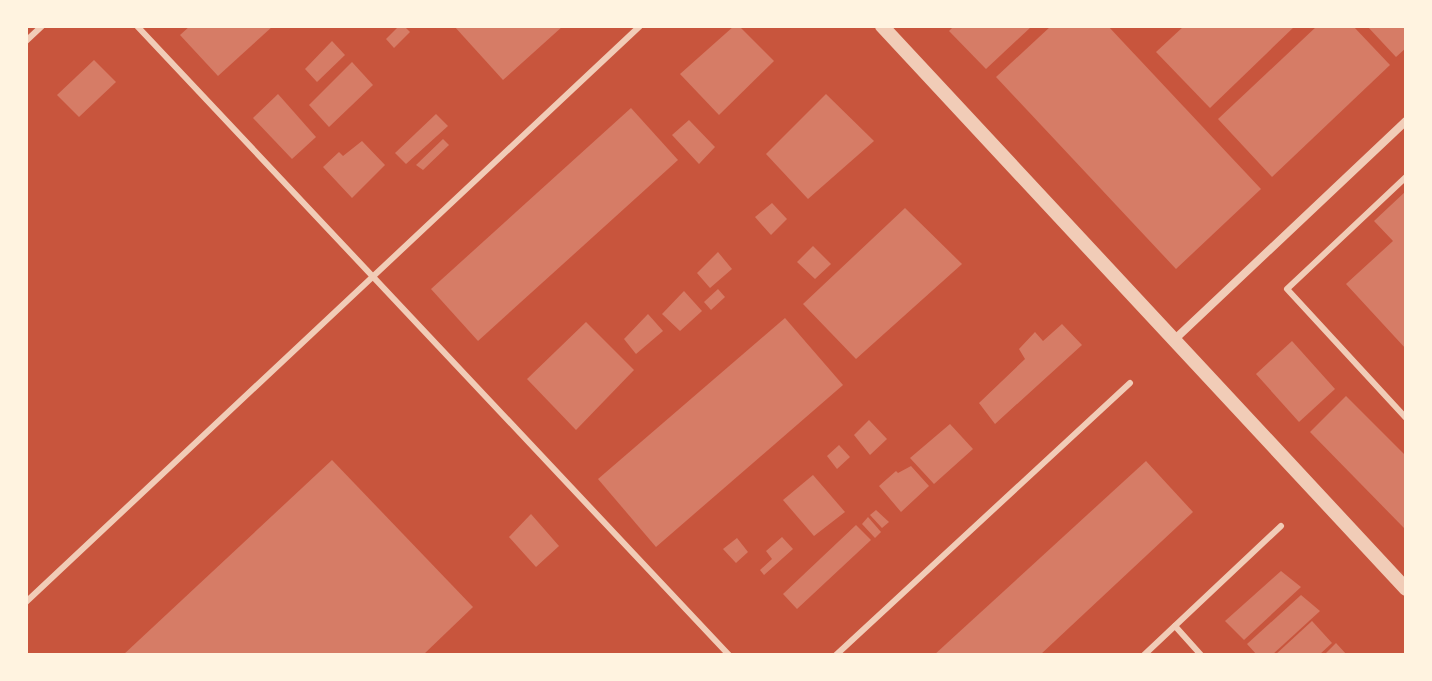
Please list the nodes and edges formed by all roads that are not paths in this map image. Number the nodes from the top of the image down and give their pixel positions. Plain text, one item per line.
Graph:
1 (42, 26) edge
2 (137, 26) edge
3 (640, 26) edge
4 (882, 26) edge
5 (26, 41) edge
6 (1406, 121) edge
7 (1406, 177) edge
8 (373, 277) junction
9 (1174, 340) junction
10 (1130, 383) dead end
11 (1406, 418) edge
12 (1281, 526) dead end
13 (1406, 589) edge
14 (26, 602) edge
15 (1175, 626) junction
16 (729, 655) edge
17 (836, 655) edge
18 (1144, 655) edge
19 (1201, 655) edge

1 - 5 lane
2 - 8 lane
3 - 8 lane
4 - 9 street
6 - 9 street
7 - 11 lane
8 - 14 lane
8 - 16 lane
9 - 13 street
10 - 17 lane
12 - 15 lane
15 - 18 lane
15 - 19 lane

